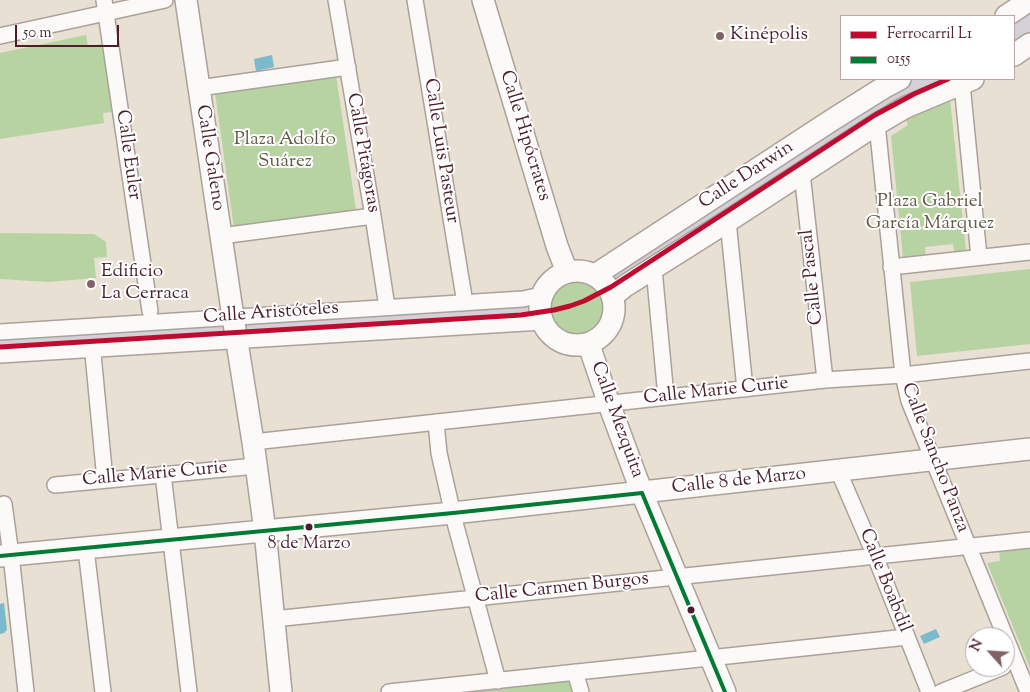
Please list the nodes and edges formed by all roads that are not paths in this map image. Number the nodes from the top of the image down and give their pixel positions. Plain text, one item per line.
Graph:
1 (165, 0) edge
2 (186, 0) edge
3 (336, 0) edge
4 (414, 0) edge
5 (483, 0) edge
6 (1030, 0) edge
7 (105, 6) edge
8 (1008, 15) edge
9 (0, 36) edge
10 (1030, 44) edge
11 (1015, 53) edge
12 (348, 67) junction
13 (898, 80) edge
14 (967, 82) edge
15 (199, 88) junction
16 (877, 124) junction
17 (802, 173) junction
18 (373, 216) junction
19 (728, 221) junction
20 (221, 236) junction
21 (1030, 252) edge
22 (979, 257) junction
23 (891, 267) junction
24 (654, 269) junction
25 (567, 272) junction
26 (595, 275) junction
27 (542, 295) junction
28 (613, 296) junction
29 (465, 303) junction
30 (387, 307) junction
31 (150, 311) dead end
32 (233, 316) junction
33 (542, 322) junction
34 (0, 332) edge
35 (237, 340) junction
36 (585, 344) junction
37 (93, 352) junction
38 (0, 355) edge
39 (1030, 361) edge
40 (903, 375) junction
41 (825, 380) junction
42 (745, 389) junction
43 (666, 398) junction
44 (610, 404) junction
45 (436, 422) junction
46 (253, 442) junction
47 (1030, 450) edge
48 (932, 460) junction
49 (256, 466) junction
50 (840, 471) junction
51 (164, 474) junction
52 (105, 480) junction
53 (55, 485) dead end
54 (642, 493) junction
55 (4, 504) dead end
56 (453, 513) junction
57 (264, 531) junction
58 (171, 540) junction
59 (1030, 540) edge
60 (968, 546) junction
61 (86, 549) junction
62 (6, 556) edge
63 (875, 556) junction
64 (678, 577) junction
65 (476, 598) junction
66 (274, 619) junction
67 (995, 627) edge
68 (907, 637) junction
69 (710, 658) junction
70 (575, 672) junction
71 (1015, 674) edge
72 (979, 677) edge
73 (498, 681) junction
74 (420, 691) edge
75 (26, 692) edge
76 (102, 692) edge
77 (189, 692) edge
78 (281, 692) edge
79 (389, 692) edge
80 (581, 692) edge
81 (725, 692) edge
82 (929, 692) edge
83 (942, 692) edge
84 (1028, 692) edge

1 - 7 street
2 - 15 street, Calle Galeno
3 - 12 street, Calle Pitágoras
4 - 29 street, Calle Luis Pasteur
5 - 25 street, Calle Hipócrates
6 - 8 street
7 - 9 street
7 - 31 street, Calle Euler
10 - 11 street
12 - 15 street
12 - 18 street, Calle Pitágoras
13 - 26 street, Calle Darwin
14 - 16 street, Calle Darwin
14 - 22 street
15 - 20 street, Calle Galeno
16 - 17 street, Calle Darwin
16 - 23 street, Calle Sancho Panza
17 - 19 street, Calle Darwin
17 - 41 street, Calle Pascal
18 - 20 street
18 - 30 street, Calle Pitágoras
19 - 24 street, Calle Darwin
19 - 42 street
20 - 32 street, Calle Galeno
21 - 22 street
22 - 23 street
23 - 40 street, Calle Sancho Panza
24 - 28 street, Calle Darwin
24 - 43 street
25 - 26 street
25 - 27 street
26 - 28 street
27 - 29 street, Calle Aristóteles
27 - 33 street
28 - 36 street
29 - 30 street, Calle Aristóteles
30 - 32 street, Calle Aristóteles
32 - 34 street, Calle Aristóteles
32 - 35 street, Calle Galeno
33 - 35 street, Calle Aristóteles
33 - 36 street
35 - 37 street, Calle Aristóteles
35 - 46 street, Calle Galeno
36 - 44 street, Calle Mezquita
37 - 38 street, Calle Aristóteles
37 - 52 street
39 - 40 street, Calle Marie Curie
40 - 41 street, Calle Marie Curie
40 - 48 street, Calle Sancho Panza
41 - 42 street, Calle Marie Curie
42 - 43 street, Calle Marie Curie
43 - 44 street, Calle Marie Curie
44 - 45 street, Calle Marie Curie
44 - 54 street, Calle Mezquita
45 - 46 street, Calle Marie Curie
45 - 56 street
46 - 49 street, Calle Galeno
47 - 48 street, Calle 8 de Marzo
48 - 50 street, Calle 8 de Marzo
48 - 60 street, Calle Sancho Panza
49 - 51 street, Calle Marie Curie
49 - 57 street, Calle Galeno
50 - 54 street, Calle 8 de Marzo
50 - 63 street, Calle Boabdil
51 - 52 street, Calle Marie Curie
51 - 58 street
52 - 53 street, Calle Marie Curie
54 - 56 street, Calle 8 de Marzo
54 - 64 street, Calle Mezquita
55 - 62 street
56 - 57 street, Calle 8 de Marzo
56 - 65 street
57 - 58 street, Calle 8 de Marzo
57 - 66 street, Calle Galeno
58 - 61 street, Calle 8 de Marzo
58 - 77 street
59 - 60 street, Calle Carmen Burgos
60 - 63 street, Calle Carmen Burgos
60 - 67 street, Calle Sancho Panza
61 - 62 street, Calle 8 de Marzo
61 - 76 street
62 - 75 street
63 - 64 street, Calle Carmen Burgos
63 - 68 street, Calle Boabdil
64 - 65 street, Calle Carmen Burgos
64 - 69 street, Calle Mezquita
65 - 66 street, Calle Carmen Burgos
65 - 73 street
66 - 78 street, Calle Galeno
68 - 69 street
68 - 82 street, Calle Boabdil
69 - 70 street
69 - 81 street, Calle Mezquita
70 - 73 street
70 - 80 street
71 - 84 street, Calle Sancho Panza
72 - 83 street
73 - 74 street
74 - 79 street

